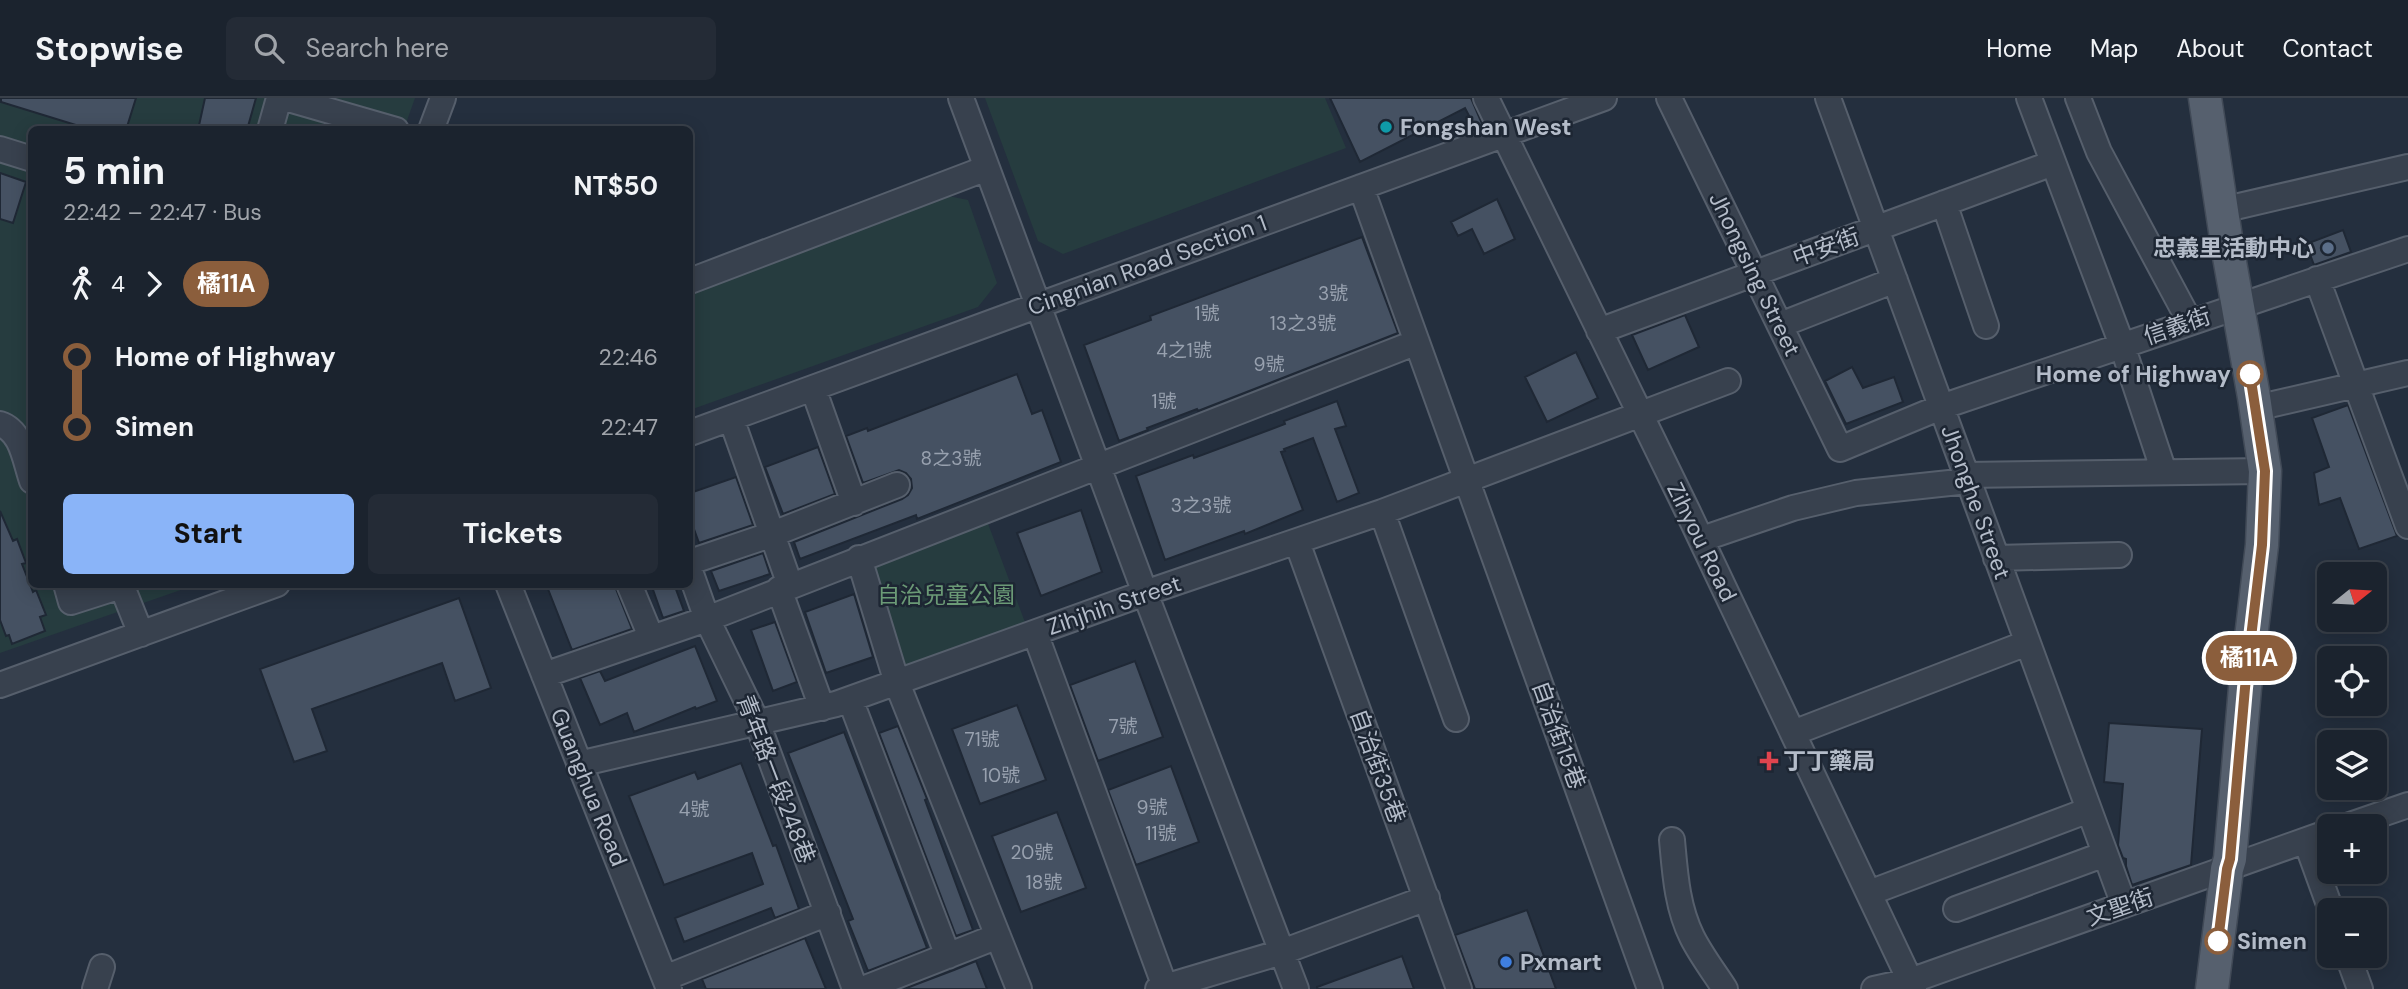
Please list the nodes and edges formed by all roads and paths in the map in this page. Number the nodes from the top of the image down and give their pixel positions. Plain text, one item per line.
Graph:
1 (279, 98) edge
2 (285, 98) edge
3 (443, 98) edge
4 (961, 98) edge
5 (1486, 98) edge
6 (1604, 98) edge
7 (1669, 98) edge
8 (1828, 98) edge
9 (2029, 98) edge
10 (2078, 98) edge
11 (2205, 98) edge
12 (271, 126) edge
13 (382, 126) edge
14 (432, 126) edge
15 (1504, 135) junction
16 (0, 149) edge
17 (28, 158) edge
18 (2053, 163) junction
19 (987, 167) junction
20 (2408, 167) edge
21 (1362, 187) junction
22 (1944, 203) junction
23 (2222, 210) junction
24 (1876, 229) junction
25 (2408, 249) edge
26 (1755, 274) junction
27 (2317, 279) junction
28 (693, 280) edge
29 (1895, 281) junction
30 (1040, 305) junction
31 (2238, 306) junction
32 (2190, 322) junction
33 (1780, 325) junction
34 (1986, 326) dead end
35 (1599, 331) junction
36 (1417, 342) junction
37 (2122, 345) junction
38 (2408, 373) edge
39 (1728, 381) dead end
40 (2357, 386) junction
41 (813, 388) junction
42 (1941, 407) junction
43 (2256, 408) junction
44 (1639, 414) junction
45 (731, 418) junction
46 (0, 424) edge
47 (693, 432) edge
48 (1840, 449) joint
49 (1099, 465) junction
50 (28, 470) edge
51 (2265, 471) junction
52 (2164, 472) junction
53 (1967, 478) junction
54 (1467, 480) junction
55 (897, 485) dead end
56 (854, 503) junction
57 (1382, 512) junction
58 (2408, 526) edge
59 (773, 534) junction
60 (1702, 539) junction
61 (1297, 542) junction
62 (2119, 555) dead end
63 (859, 558) junction
64 (1996, 558) junction
65 (693, 561) edge
66 (693, 579) edge
67 (784, 587) junction
68 (67, 588) edge
69 (112, 588) edge
70 (122, 588) edge
71 (255, 588) edge
72 (510, 588) edge
73 (631, 588) edge
74 (226, 593) edge
75 (1145, 593) junction
76 (707, 619) junction
77 (1035, 633) junction
78 (141, 634) junction
79 (651, 637) junction
80 (2027, 643) junction
81 (544, 676) junction
82 (897, 683) junction
83 (0, 685) edge
84 (850, 699) junction
85 (822, 708) junction
86 (1456, 719) dead end
87 (757, 722) junction
88 (1793, 733) junction
89 (579, 764) junction
90 (2089, 810) junction
91 (2406, 812) edge
92 (2387, 817) edge
93 (2317, 837) edge
94 (1672, 839) dead end
95 (2306, 841) junction
96 (2105, 854) junction
97 (2227, 869) junction
98 (1868, 893) junction
99 (1427, 898) junction
100 (2327, 898) edge
101 (2124, 905) junction
102 (1956, 909) dead end
103 (828, 913) junction
104 (998, 936) junction
105 (1282, 952) junction
106 (948, 956) junction
107 (2352, 968) edge
108 (667, 984) edge
109 (1912, 985) edge
110 (1161, 988) edge
111 (855, 989) edge
112 (863, 989) edge
113 (1018, 989) edge
114 (1296, 989) edge
115 (1459, 989) edge
116 (1650, 989) edge
117 (1725, 989) edge
118 (1874, 989) edge
119 (2212, 989) edge
120 (2360, 989) edge

1 - 12 street
2 - 13 street
3 - 14 street
4 - 19 street
5 - 15 street, Zihyou Road
6 - 15 street, Cingnian Road Section 1
7 - 26 street, Jhongsing Street
8 - 24 street, Jhonghe Street
9 - 18 street
10 - 32 street
11 - 23 main road
15 - 21 street, Cingnian Road Section 1
15 - 35 street, Zihyou Road
16 - 17 street
18 - 22 street, 中安街
18 - 37 street
19 - 28 street
19 - 30 street
20 - 23 street
21 - 30 street, Cingnian Road Section 1
21 - 36 street, 自治街15巷
22 - 24 street, 中安街
22 - 34 street
23 - 31 main road
24 - 26 street, 中安街
24 - 29 street, Jhonghe Street
25 - 27 street, 信義街
26 - 33 street, Jhongsing Street
26 - 35 street, 中安街
27 - 31 street, 信義街
27 - 40 street
29 - 33 street
29 - 42 street, Jhonghe Street
30 - 41 street, Cingnian Road Section 1
30 - 49 street
31 - 32 street, 信義街
31 - 43 main road
32 - 37 street, 信義街
33 - 48 street, Jhongsing Street
35 - 44 street, Zihyou Road
36 - 49 street
36 - 54 street, 自治街15巷
37 - 42 street, 信義街
37 - 52 street
38 - 40 street
39 - 44 street, Zihjhih Street
40 - 43 street
40 - 58 street
41 - 45 street, Cingnian Road Section 1
41 - 56 street
42 - 48 street, 信義街
42 - 53 street, Jhonghe Street
43 - 51 main road
44 - 54 street, Zihjhih Street
44 - 60 street, Zihyou Road
45 - 47 street, Cingnian Road Section 1
45 - 59 street
46 - 50 street
49 - 63 street
49 - 75 street
51 - 52 street
51 - 97 main road
52 - 53 street
53 - 60 street
53 - 64 street, Jhonghe Street
54 - 57 street, Zihjhih Street
54 - 116 street, 自治街15巷
55 - 56 street
56 - 59 street
57 - 61 street, Zihjhih Street
57 - 86 street
59 - 65 street
59 - 67 street
60 - 88 street, Zihyou Road
61 - 75 street, Zihjhih Street
61 - 99 street, 自治街35巷
62 - 64 street
63 - 67 street
63 - 82 street
64 - 80 street, Jhonghe Street
66 - 76 street, 青年路一段248巷
67 - 76 street
67 - 85 street
68 - 69 street
70 - 78 street
71 - 74 street
72 - 81 street, Guanghua Road
73 - 79 street
74 - 78 street
75 - 77 street, Zihjhih Street
75 - 105 street
76 - 79 street
76 - 87 street, 青年路一段248巷
77 - 82 street, Zihjhih Street
77 - 110 street
78 - 83 street
79 - 81 street
80 - 88 street
80 - 90 street, Jhonghe Street
81 - 89 street, Guanghua Road
82 - 84 street, Zihjhih Street
82 - 104 street
84 - 85 street, Zihjhih Street
84 - 106 street
85 - 87 street, Zihjhih Street
87 - 89 street, Zihjhih Street
87 - 103 street, 青年路一段248巷
88 - 98 street, Zihyou Road
89 - 108 street, Guanghua Road
90 - 96 street, Jhonghe Street
90 - 98 street
91 - 92 street
93 - 95 street, 文聖街
94 - 117 street
95 - 97 street, 文聖街
95 - 100 street
96 - 101 street, Jhonghe Street
96 - 102 street
97 - 101 street, 文聖街
97 - 119 main road
98 - 109 street, Zihyou Road
99 - 105 street
99 - 115 street, 自治街35巷
101 - 109 street, 文聖街
103 - 108 street
103 - 111 street, 青年路一段248巷
104 - 106 street
104 - 113 street
105 - 110 street
105 - 114 street
106 - 112 street
107 - 120 street
109 - 118 street, 文聖街

